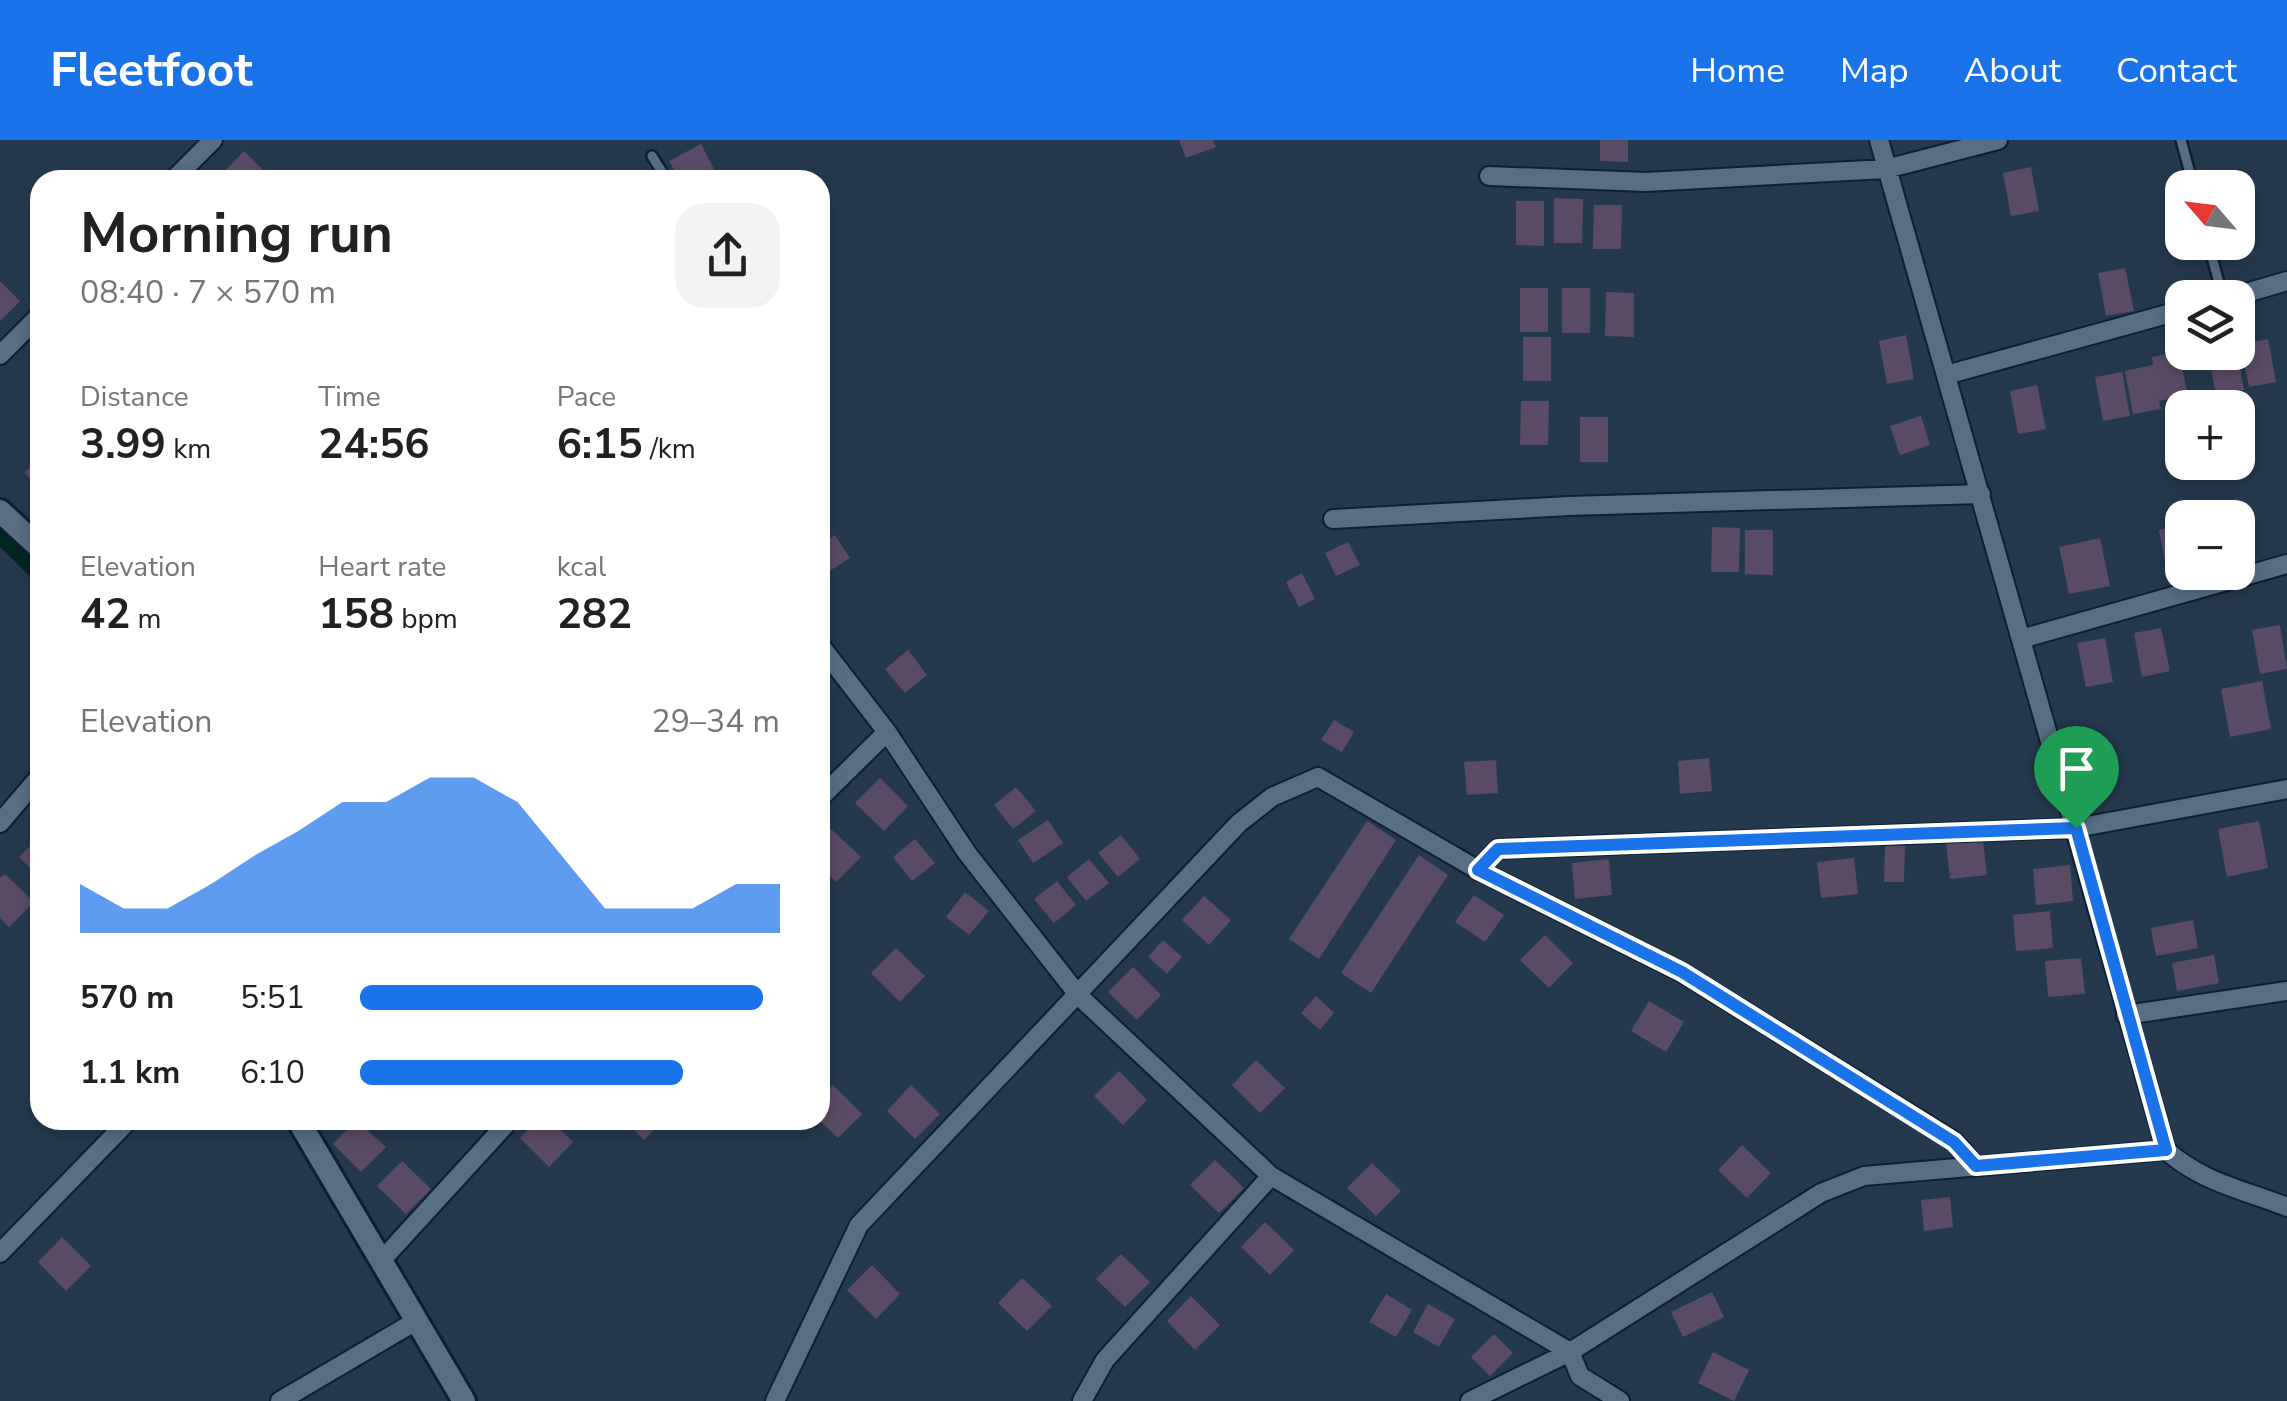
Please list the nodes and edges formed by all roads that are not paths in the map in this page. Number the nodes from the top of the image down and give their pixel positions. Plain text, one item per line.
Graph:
1 (212, 140) edge
2 (1878, 140) edge
3 (1998, 140) edge
4 (2181, 140) edge
5 (652, 156) dead end
6 (1886, 168) junction
7 (183, 170) edge
8 (661, 170) edge
9 (2189, 170) edge
10 (1490, 176) dead end
11 (2287, 282) edge
12 (2255, 290) edge
13 (2165, 315) edge
14 (30, 325) edge
15 (0, 355) edge
16 (1946, 375) junction
17 (1981, 494) junction
18 (0, 511) edge
19 (1333, 519) dead end
20 (30, 539) edge
21 (2287, 564) edge
22 (2021, 639) junction
23 (830, 657) edge
24 (887, 732) junction
25 (30, 788) edge
26 (830, 788) edge
27 (2287, 789) edge
28 (0, 822) edge
29 (2076, 828) junction
30 (1478, 870) junction
31 (2287, 991) edge
32 (1079, 996) junction
33 (2126, 1015) junction
34 (119, 1130) edge
35 (304, 1130) edge
36 (501, 1130) edge
37 (2166, 1150) junction
38 (1976, 1166) junction
39 (1271, 1176) junction
40 (2287, 1207) edge
41 (0, 1254) edge
42 (381, 1260) junction
43 (416, 1321) junction
44 (1570, 1352) junction
45 (280, 1401) edge
46 (464, 1401) edge
47 (775, 1401) edge
48 (1082, 1401) edge
49 (1470, 1401) edge
50 (1620, 1401) edge

1 - 7 street
2 - 6 street
3 - 6 street
4 - 9 lane
5 - 8 lane
6 - 10 street
6 - 16 street
11 - 12 street
13 - 16 street
14 - 15 street
16 - 17 street
17 - 19 street
17 - 22 street
18 - 20 street
21 - 22 street
22 - 29 street
23 - 24 street
24 - 26 street
24 - 32 street
25 - 28 street
27 - 29 street
29 - 30 street
29 - 33 street
30 - 32 street
30 - 38 street
31 - 33 street
32 - 39 street
32 - 47 street
33 - 37 street
34 - 41 street
35 - 42 street
36 - 42 street
37 - 38 street
37 - 40 street
38 - 44 street
39 - 44 street
39 - 48 street
42 - 43 street
43 - 45 street
43 - 46 street
44 - 49 street
44 - 50 street

